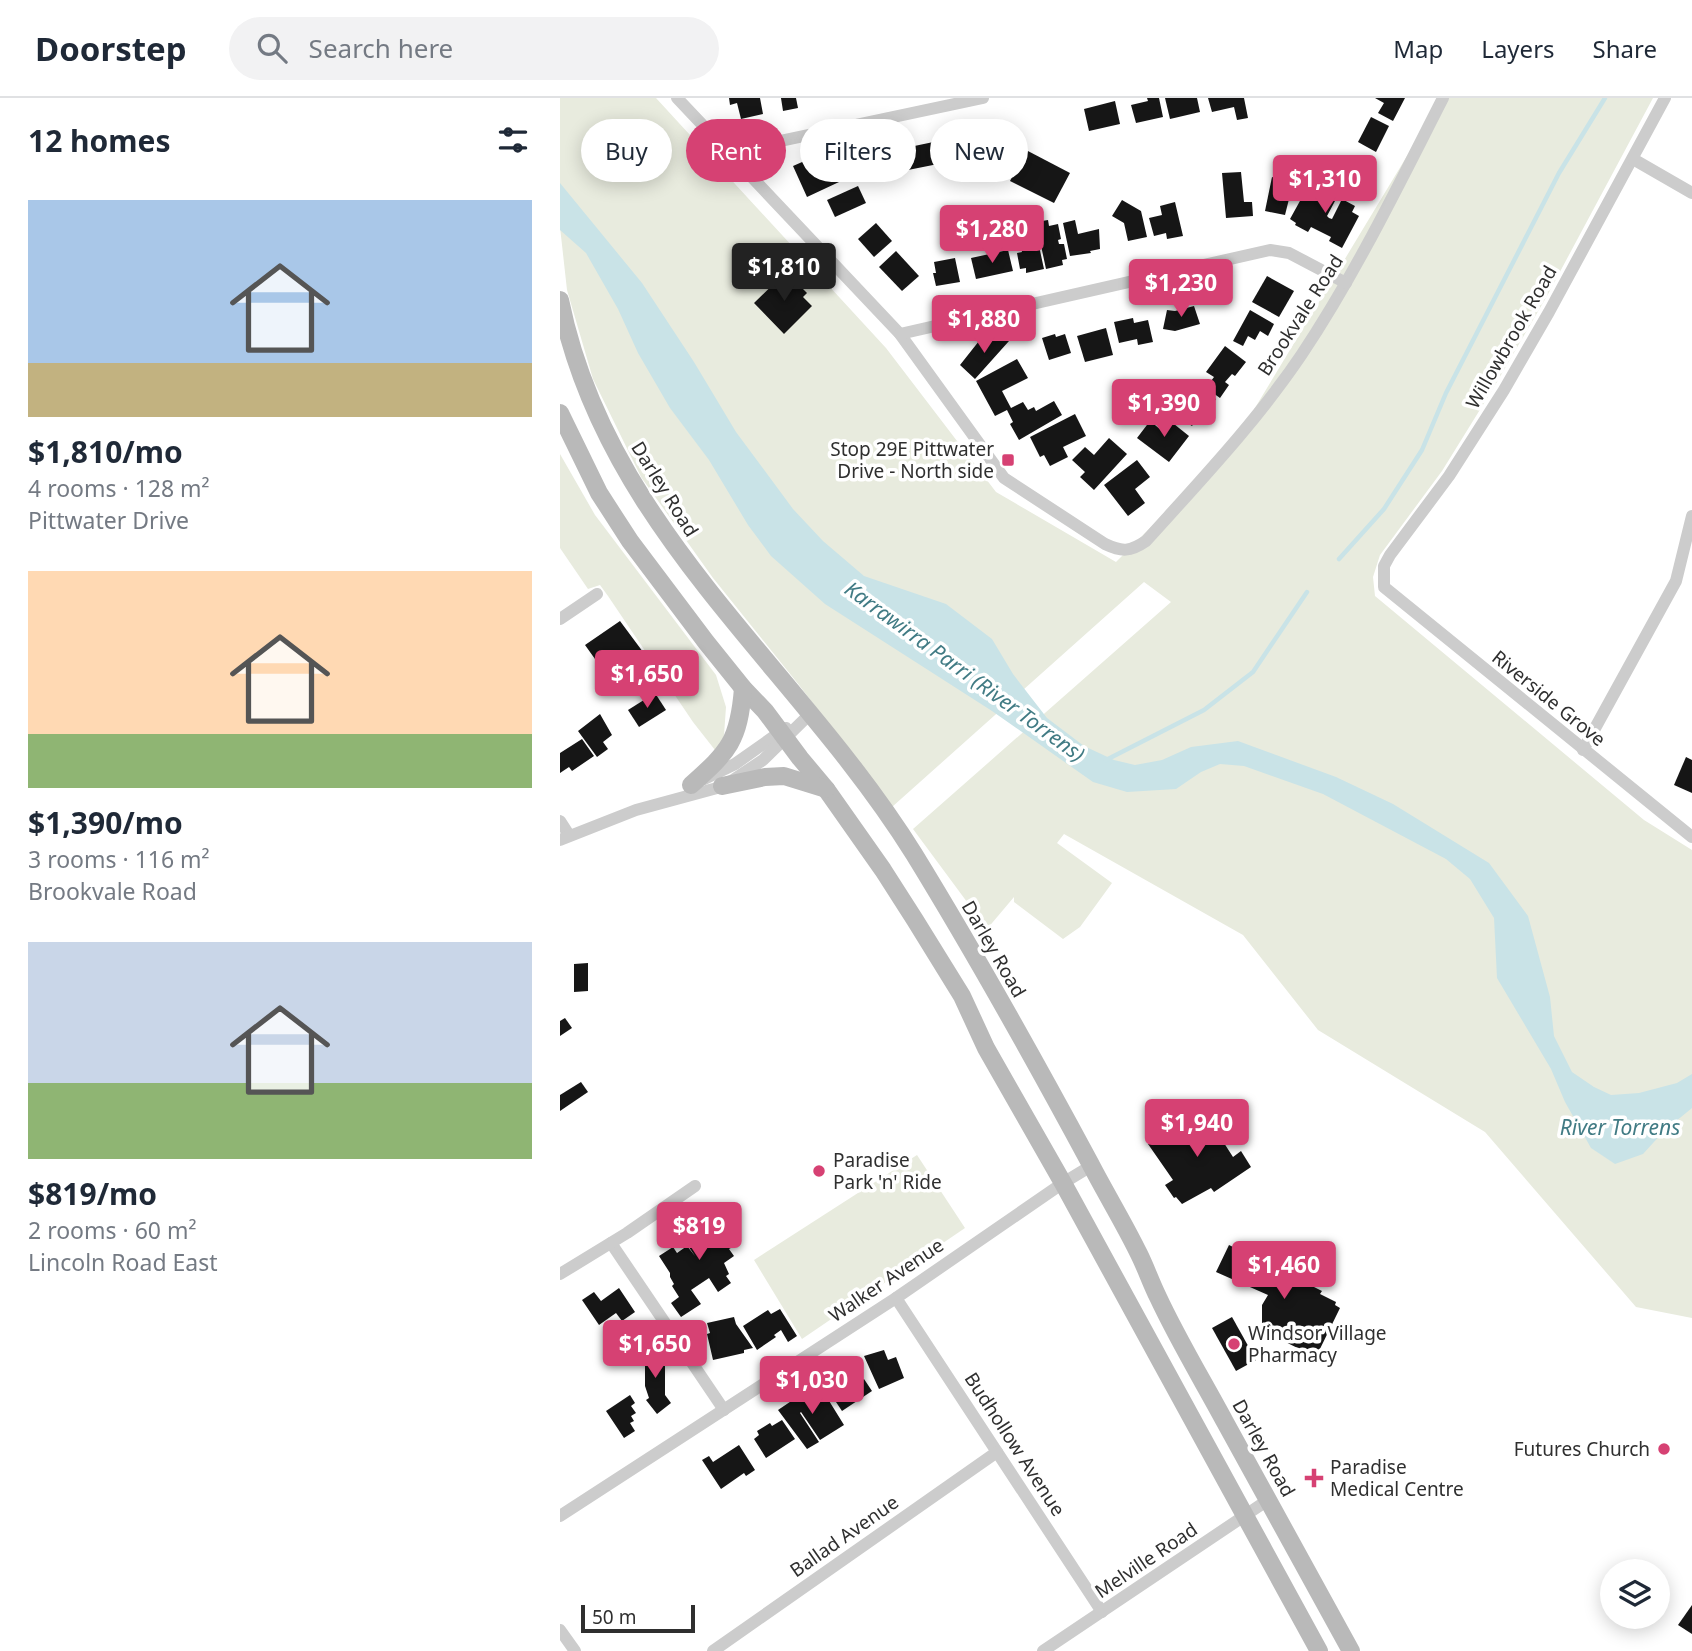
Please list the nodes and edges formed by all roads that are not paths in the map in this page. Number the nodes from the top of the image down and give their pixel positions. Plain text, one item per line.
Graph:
1 (677, 98) edge
2 (983, 98) edge
3 (1443, 98) edge
4 (1665, 98) edge
5 (697, 119) edge
6 (786, 140) edge
7 (1633, 159) junction
8 (757, 182) edge
9 (1692, 193) edge
10 (1346, 283) junction
11 (560, 300) edge
12 (900, 334) junction
13 (560, 412) edge
14 (1692, 516) edge
15 (1384, 587) joint
16 (597, 594) dead end
17 (560, 619) edge
18 (743, 688) junction
19 (811, 713) junction
20 (783, 735) junction
21 (1583, 750) junction
22 (691, 785) junction
23 (722, 786) junction
24 (826, 789) junction
25 (640, 809) junction
26 (560, 821) edge
27 (1692, 836) edge
28 (565, 837) edge
29 (1091, 1166) junction
30 (1063, 1183) junction
31 (695, 1186) dead end
32 (611, 1243) junction
33 (560, 1274) edge
34 (896, 1297) junction
35 (724, 1410) junction
36 (996, 1452) junction
37 (1268, 1500) junction
38 (560, 1516) edge
39 (1245, 1517) junction
40 (1102, 1612) junction
41 (560, 1630) edge
42 (575, 1651) edge
43 (713, 1651) edge
44 (1043, 1651) edge
45 (1319, 1651) edge
46 (1351, 1651) edge

1 - 5 street
2 - 6 street
3 - 10 street, Brookvale Road
4 - 7 street, Willowbrook Road
7 - 9 street
7 - 15 street, Willowbrook Road
8 - 12 street
10 - 12 street
10 - 12 street, Brookvale Road
11 - 19 main road, Darley Road
13 - 18 main road
14 - 21 street
15 - 21 street, Riverside Grove
16 - 17 street
18 - 20 main road
18 - 22 main road
19 - 20 street
19 - 29 main road, Darley Road
20 - 22 street
20 - 23 street
20 - 24 main road
21 - 27 street, Riverside Grove
22 - 25 street
23 - 24 main road
23 - 25 street
24 - 30 main road
25 - 28 street
26 - 28 street
29 - 30 street, Walker Avenue
29 - 37 main road, Darley Road
30 - 34 street, Walker Avenue
30 - 39 main road
31 - 32 street
32 - 33 street
32 - 35 street
34 - 35 street, Walker Avenue
34 - 36 street, Budhollow Avenue
35 - 38 street, Walker Avenue
36 - 40 street, Budhollow Avenue
36 - 43 street, Ballad Avenue
37 - 39 street, Melville Road
37 - 46 main road, Darley Road
39 - 40 street, Melville Road
39 - 45 main road
40 - 44 street, Melville Road
41 - 42 street

